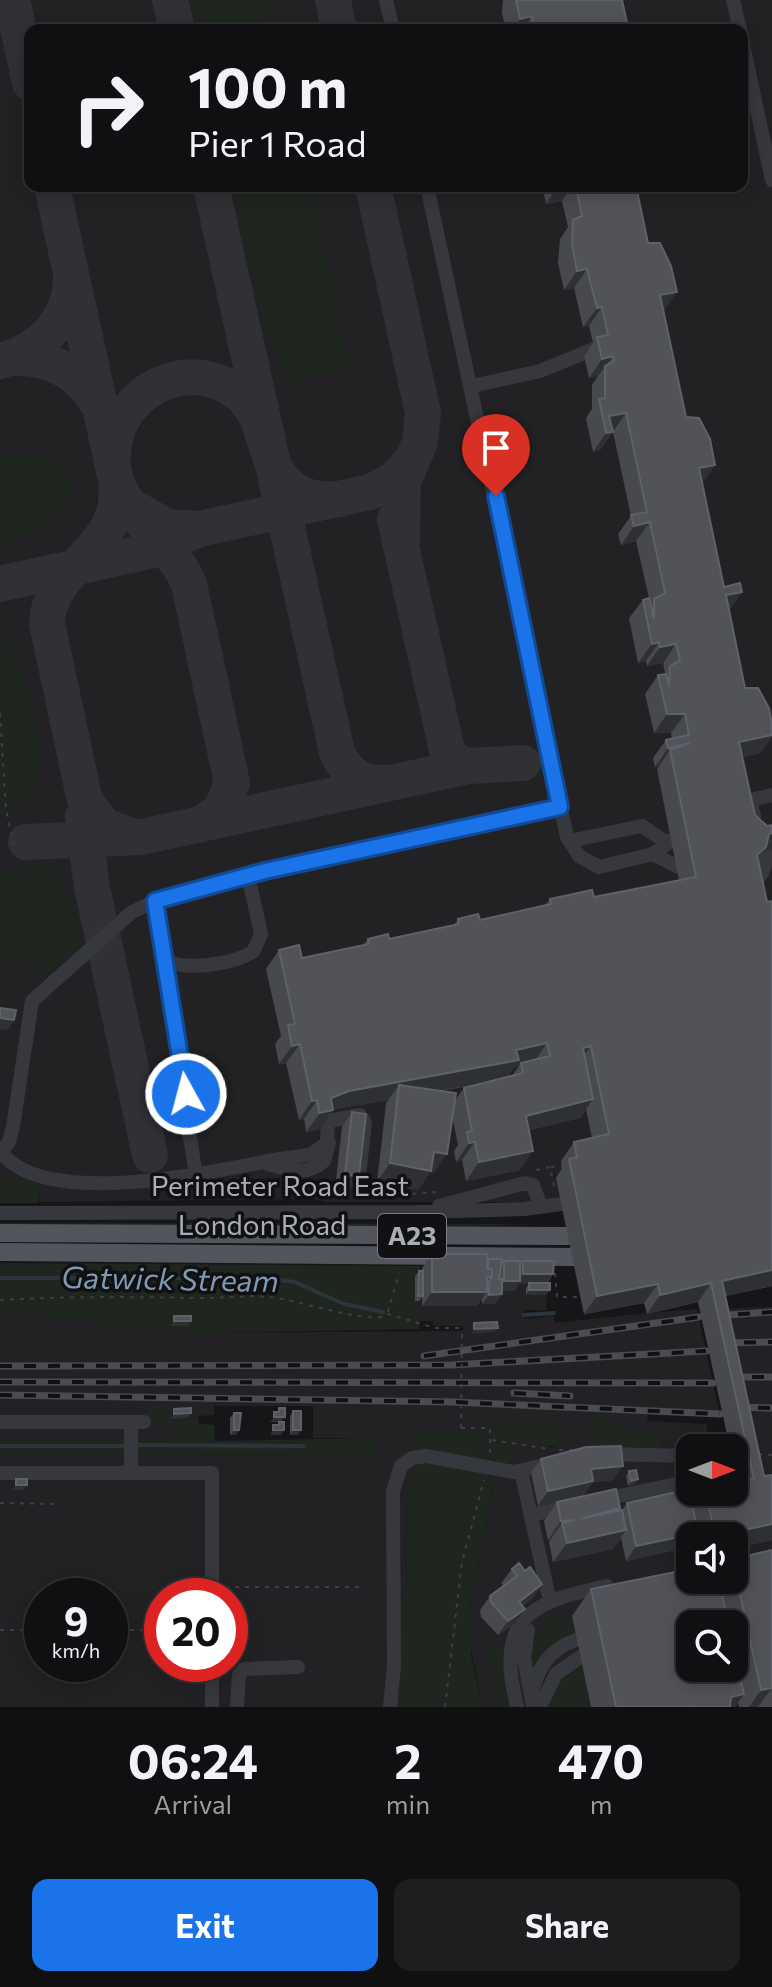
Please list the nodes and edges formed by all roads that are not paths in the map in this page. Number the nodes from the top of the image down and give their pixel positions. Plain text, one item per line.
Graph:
1 (386, 0) edge
2 (733, 0) edge
3 (392, 24) edge
4 (739, 24) edge
5 (748, 68) edge
6 (772, 180) edge
7 (428, 192) edge
8 (594, 349) edge
9 (472, 386) junction
10 (772, 795) edge
11 (560, 807) junction
12 (740, 823) edge
13 (760, 836) junction
14 (569, 841) junction
15 (767, 851) junction
16 (653, 854) junction
17 (678, 867) dead end
18 (772, 867) edge
19 (248, 875) junction
20 (772, 888) edge
21 (155, 901) junction
22 (163, 960) junction
23 (0, 1153) edge
24 (196, 1175) junction
25 (358, 1185) edge
26 (560, 1199) road end
27 (541, 1207) junction
28 (419, 1212) junction
29 (0, 1213) edge
30 (0, 1233) edge
31 (567, 1236) dead end
32 (0, 1252) edge
33 (572, 1257) dead end
34 (0, 1422) edge
35 (676, 1455) edge
36 (521, 1471) junction
37 (0, 1473) edge
38 (131, 1473) junction
39 (676, 1484) edge
40 (531, 1515) junction
41 (212, 1578) edge
42 (617, 1584) edge
43 (548, 1593) dead end
44 (528, 1630) dead end
45 (576, 1640) dead end
46 (580, 1657) dead end
47 (298, 1667) dead end
48 (212, 1682) edge
49 (516, 1700) edge
50 (535, 1704) edge
51 (212, 1707) edge
52 (237, 1707) edge
53 (390, 1707) edge

1 - 3 street
2 - 4 street
5 - 6 street
7 - 9 street
8 - 9 street
9 - 11 street
10 - 13 street
11 - 14 street
11 - 19 street
12 - 13 street
13 - 15 street
14 - 16 street
14 - 16 street
15 - 18 street
15 - 20 street
16 - 17 street
19 - 21 street
19 - 22 street
21 - 22 street
21 - 23 street
22 - 24 street
23 - 24 street
24 - 25 street
26 - 27 street, Perimeter Road East
27 - 28 street, Perimeter Road East
27 - 28 street
28 - 29 street, Perimeter Road East
30 - 31 main road, London Road / A23
32 - 33 main road, London Road / A23
34 - 38 street
35 - 36 street
36 - 40 street
36 - 53 street
37 - 38 street
38 - 41 street
39 - 40 street
40 - 43 street
42 - 49 street, bridge
44 - 50 street
45 - 50 street
46 - 50 street
47 - 52 street
48 - 51 street

